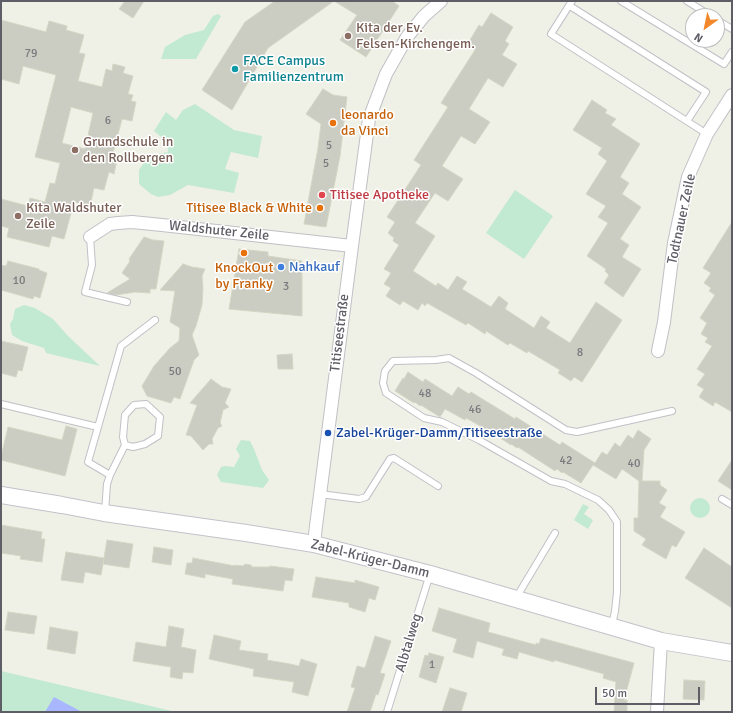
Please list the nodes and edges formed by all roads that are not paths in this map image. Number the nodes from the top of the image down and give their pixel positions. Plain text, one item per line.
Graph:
1 (441, 1) edge
2 (621, 1) edge
3 (687, 1) edge
4 (571, 3) edge
5 (698, 8) edge
6 (732, 52) edge
7 (732, 96) edge
8 (687, 121) junction
9 (707, 134) junction
10 (90, 237) joint
11 (352, 246) junction
12 (127, 302) dead end
13 (155, 320) dead end
14 (658, 351) dead end
15 (1, 404) edge
16 (672, 411) dead end
17 (98, 427) junction
18 (125, 445) junction
19 (110, 475) junction
20 (438, 486) dead end
21 (320, 494) junction
22 (1, 495) edge
23 (722, 499) dead end
24 (732, 505) edge
25 (104, 513) junction
26 (555, 533) dead end
27 (314, 544) junction
28 (430, 574) junction
29 (516, 599) junction
30 (612, 627) junction
31 (661, 641) junction
32 (732, 653) edge
33 (387, 712) edge
34 (657, 712) edge

1 - 11 street, Titiseestraße
2 - 6 lane
3 - 5 lane
4 - 8 lane
4 - 8 lane
7 - 9 street, Todtnauer Zeile
8 - 9 lane
9 - 14 street, Todtnauer Zeile
10 - 11 street, Waldshuter Zeile
10 - 12 lane
11 - 21 street, Titiseestraße
13 - 17 lane
15 - 17 lane
16 - 30 lane
17 - 19 lane
18 - 18 lane
18 - 19 lane
19 - 25 lane
20 - 21 lane
21 - 27 street, Titiseestraße
22 - 25 street, Zabel-Krüger-Damm
23 - 24 lane
25 - 27 street, Zabel-Krüger-Damm
26 - 29 lane
27 - 28 street, Zabel-Krüger-Damm
28 - 29 street, Zabel-Krüger-Damm
28 - 33 lane, Albtalweg
29 - 30 street, Zabel-Krüger-Damm
30 - 31 street, Zabel-Krüger-Damm
31 - 32 street, Zabel-Krüger-Damm
31 - 34 street

